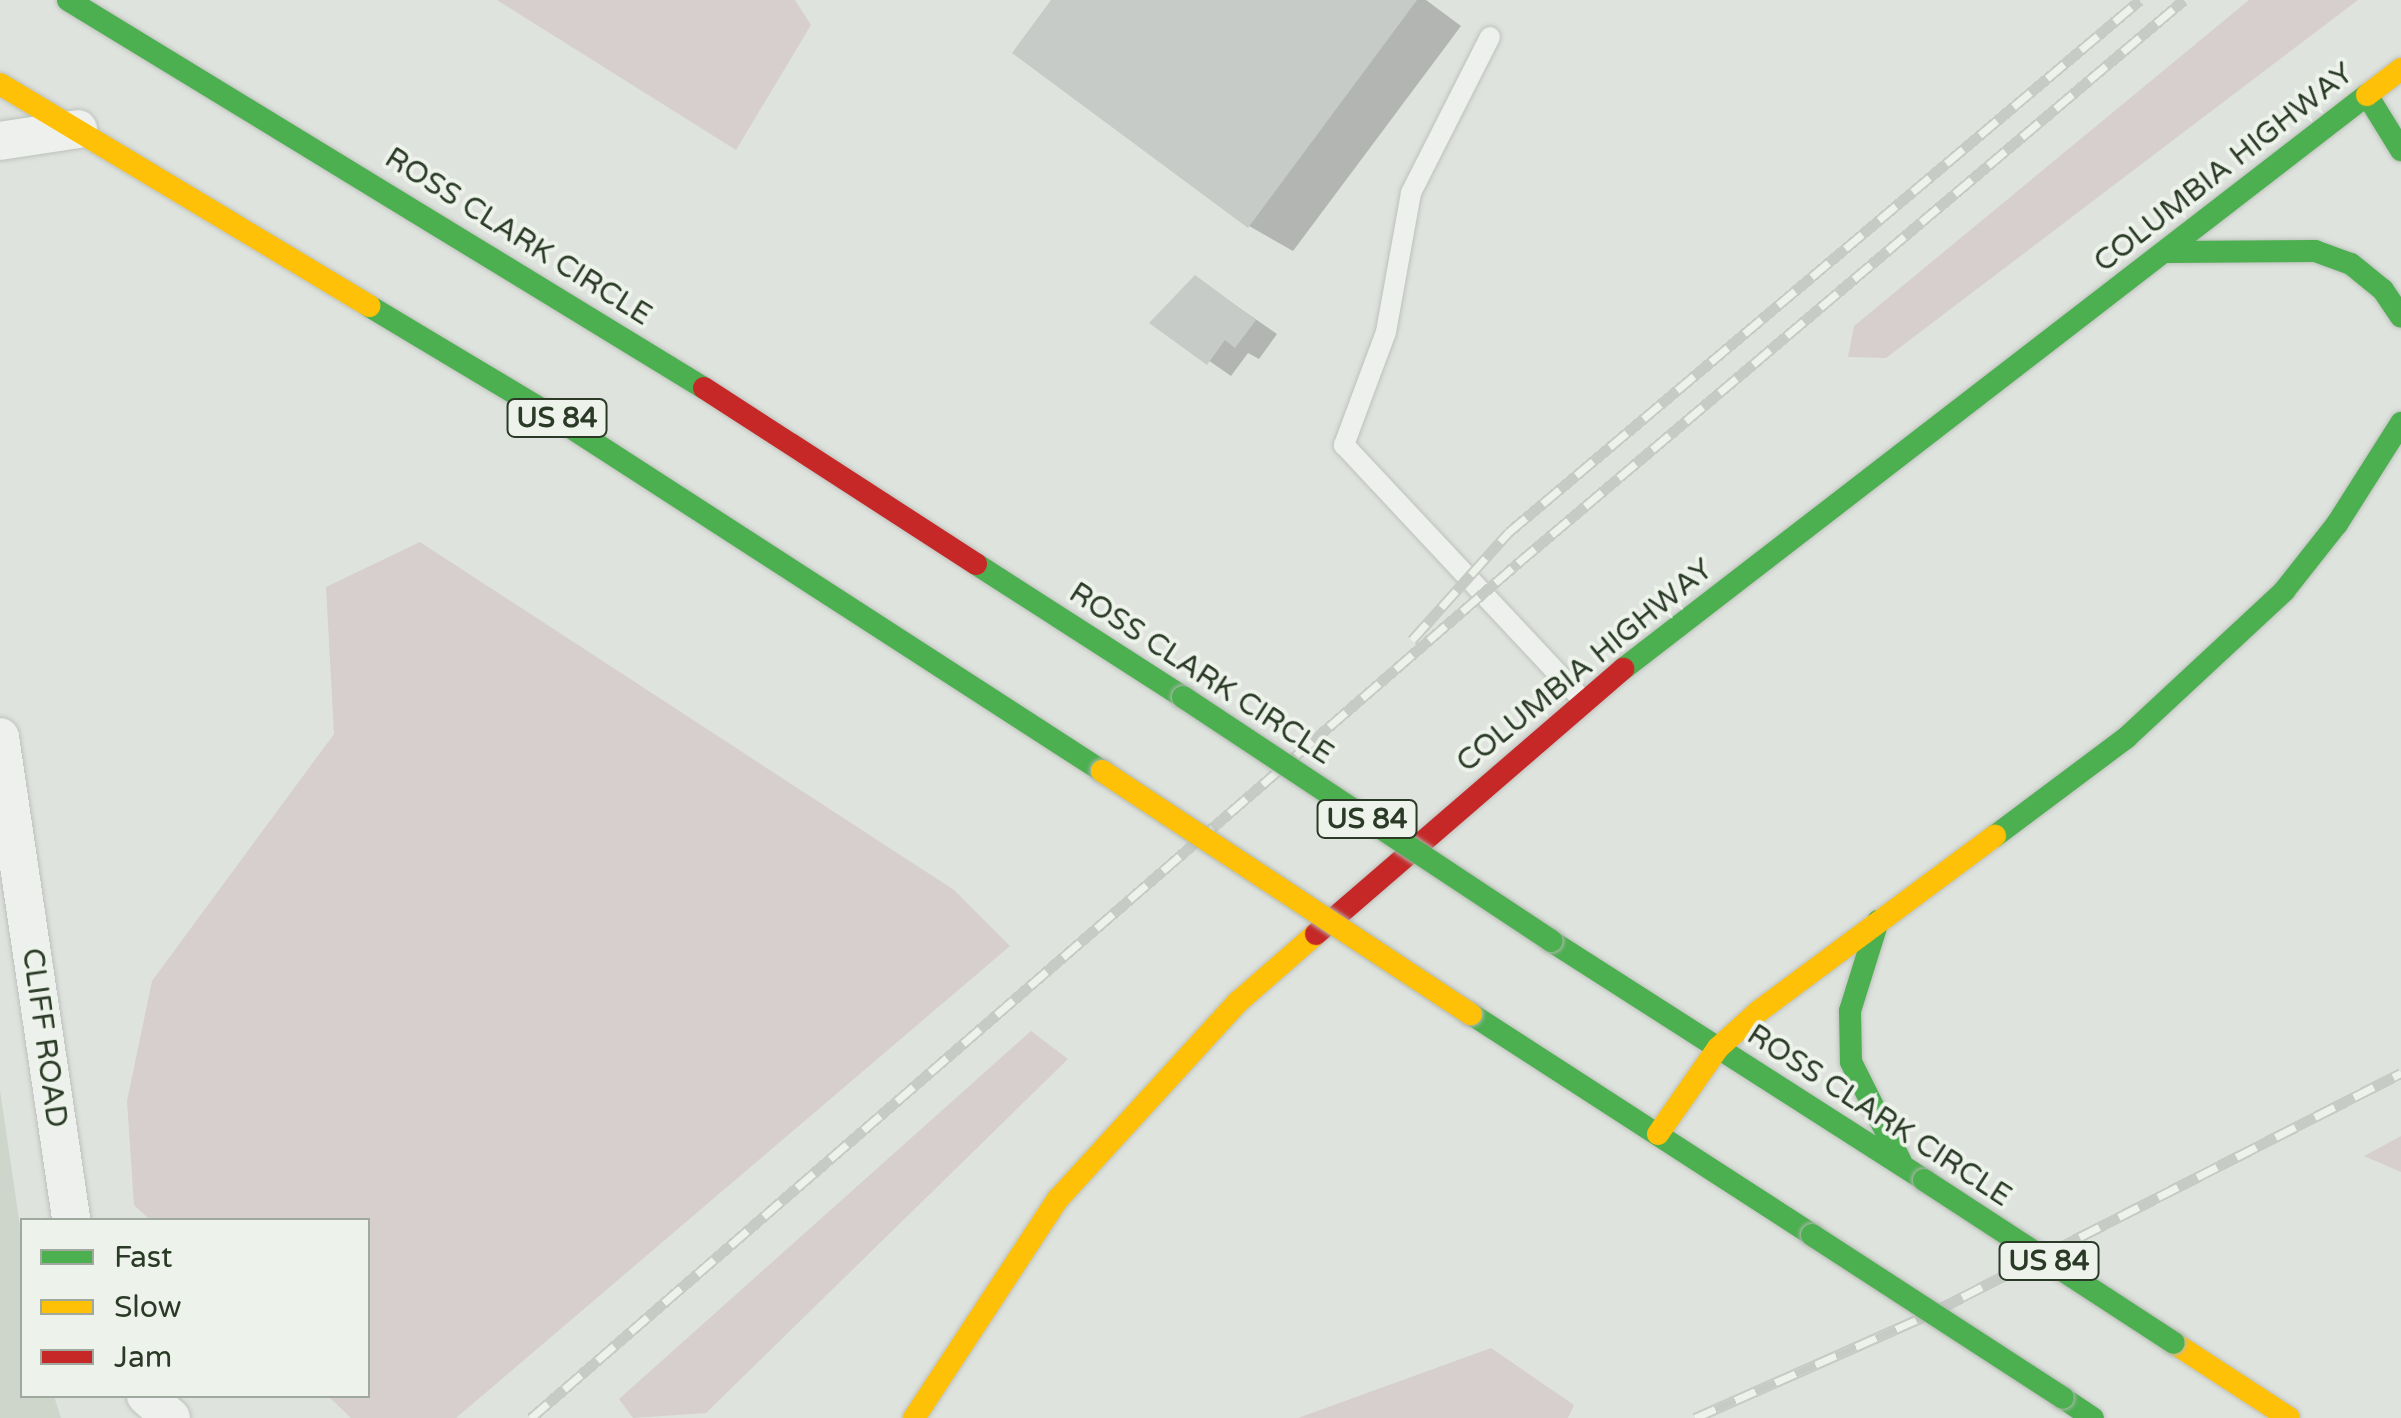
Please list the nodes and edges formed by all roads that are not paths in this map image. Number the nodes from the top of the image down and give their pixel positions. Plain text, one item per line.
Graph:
1 (68, 0) edge
2 (1490, 36) dead end
3 (2401, 69) edge
4 (0, 84) edge
5 (2366, 95) junction
6 (78, 129) junction
7 (0, 141) edge
8 (2401, 150) edge
9 (2166, 252) junction
10 (2401, 317) edge
11 (2401, 423) edge
12 (1583, 700) junction
13 (0, 737) edge
14 (1878, 921) junction
15 (1718, 1048) junction
16 (1658, 1134) junction
17 (1914, 1174) junction
18 (71, 1218) edge
19 (914, 1418) edge
20 (2094, 1418) edge
21 (2288, 1418) edge

1 - 15 main road, ROSS CLARK CIRCLE / US 84, bridge
2 - 12 lane
3 - 5 main road, COLUMBIA HIGHWAY
4 - 6 main road, US 84
5 - 8 main road
5 - 9 main road, COLUMBIA HIGHWAY
6 - 7 street
6 - 16 main road, US 84, bridge
9 - 10 main road
9 - 12 main road, COLUMBIA HIGHWAY
11 - 14 main road
12 - 19 main road, COLUMBIA HIGHWAY
13 - 18 street, CLIFF ROAD
14 - 15 main road
14 - 17 main road
15 - 16 main road
15 - 17 main road, ROSS CLARK CIRCLE / US 84
16 - 20 main road, US 84, bridge
17 - 21 main road, ROSS CLARK CIRCLE / US 84, bridge

